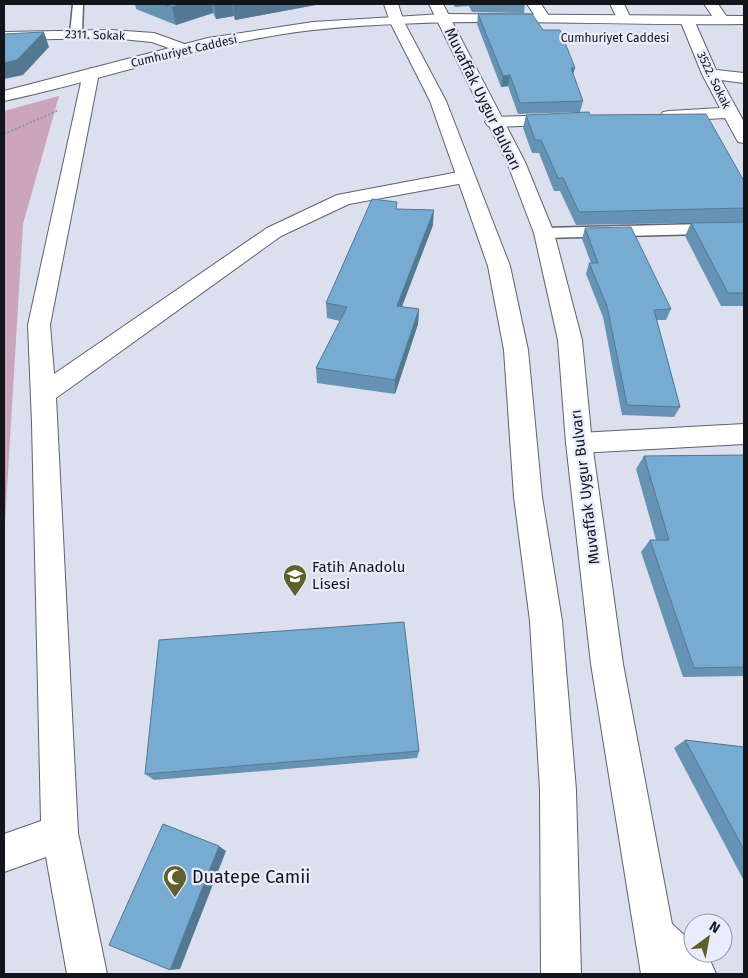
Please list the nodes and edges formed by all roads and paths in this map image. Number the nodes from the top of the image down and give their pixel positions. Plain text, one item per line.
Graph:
1 (78, 4) edge
2 (534, 4) edge
3 (618, 4) edge
4 (711, 4) edge
5 (394, 13) edge
6 (544, 18) junction
7 (624, 19) junction
8 (687, 20) junction
9 (722, 20) junction
10 (744, 20) edge
11 (451, 24) edge
12 (76, 34) junction
13 (4, 36) edge
14 (678, 38) dead end
15 (695, 38) junction
16 (715, 38) dead end
17 (185, 49) junction
18 (91, 73) junction
19 (710, 74) junction
20 (744, 78) edge
21 (4, 96) edge
22 (85, 100) junction
23 (730, 114) junction
24 (652, 116) edge
25 (583, 119) edge
26 (494, 122) junction
27 (4, 134) edge
28 (744, 138) edge
29 (464, 177) junction
30 (744, 228) edge
31 (544, 233) junction
32 (43, 394) junction
33 (744, 434) edge
34 (579, 443) junction
35 (60, 833) junction
36 (4, 853) edge
37 (654, 934) junction
38 (87, 974) edge
39 (561, 974) edge
40 (661, 974) edge
41 (696, 974) edge

1 - 12 lane
2 - 6 street
3 - 7 street
4 - 9 street
5 - 11 street, Cumhuriyet Caddesi
5 - 11 street, Cumhuriyet Caddesi
5 - 17 street, Cumhuriyet Caddesi
5 - 29 street
6 - 7 street, Cumhuriyet Caddesi
6 - 11 street, Cumhuriyet Caddesi
7 - 8 street, Cumhuriyet Caddesi
8 - 9 street, Cumhuriyet Caddesi
8 - 15 street, 3522. Sokak
9 - 10 street, Cumhuriyet Caddesi
11 - 26 street, Muvaffak Uygur Bulvarı
12 - 13 street, 2311. Sokak
12 - 17 street, 2311. Sokak
14 - 15 street, Cumhuriyet Caddesi
15 - 16 street, Cumhuriyet Caddesi
15 - 19 street, 3522. Sokak
17 - 18 street, Cumhuriyet Caddesi
18 - 21 street, Cumhuriyet Caddesi
18 - 22 street
19 - 20 street
19 - 23 street, 3522. Sokak
22 - 27 path
22 - 32 street
23 - 24 street
23 - 28 street, 3522. Sokak
25 - 26 street
26 - 31 street, Muvaffak Uygur Bulvarı
29 - 32 street
29 - 39 street
30 - 31 lane
31 - 34 street, Muvaffak Uygur Bulvarı
32 - 35 street
33 - 34 street
34 - 37 street, Muvaffak Uygur Bulvarı
35 - 36 street
35 - 38 street
37 - 40 street, Muvaffak Uygur Bulvarı
37 - 41 street

